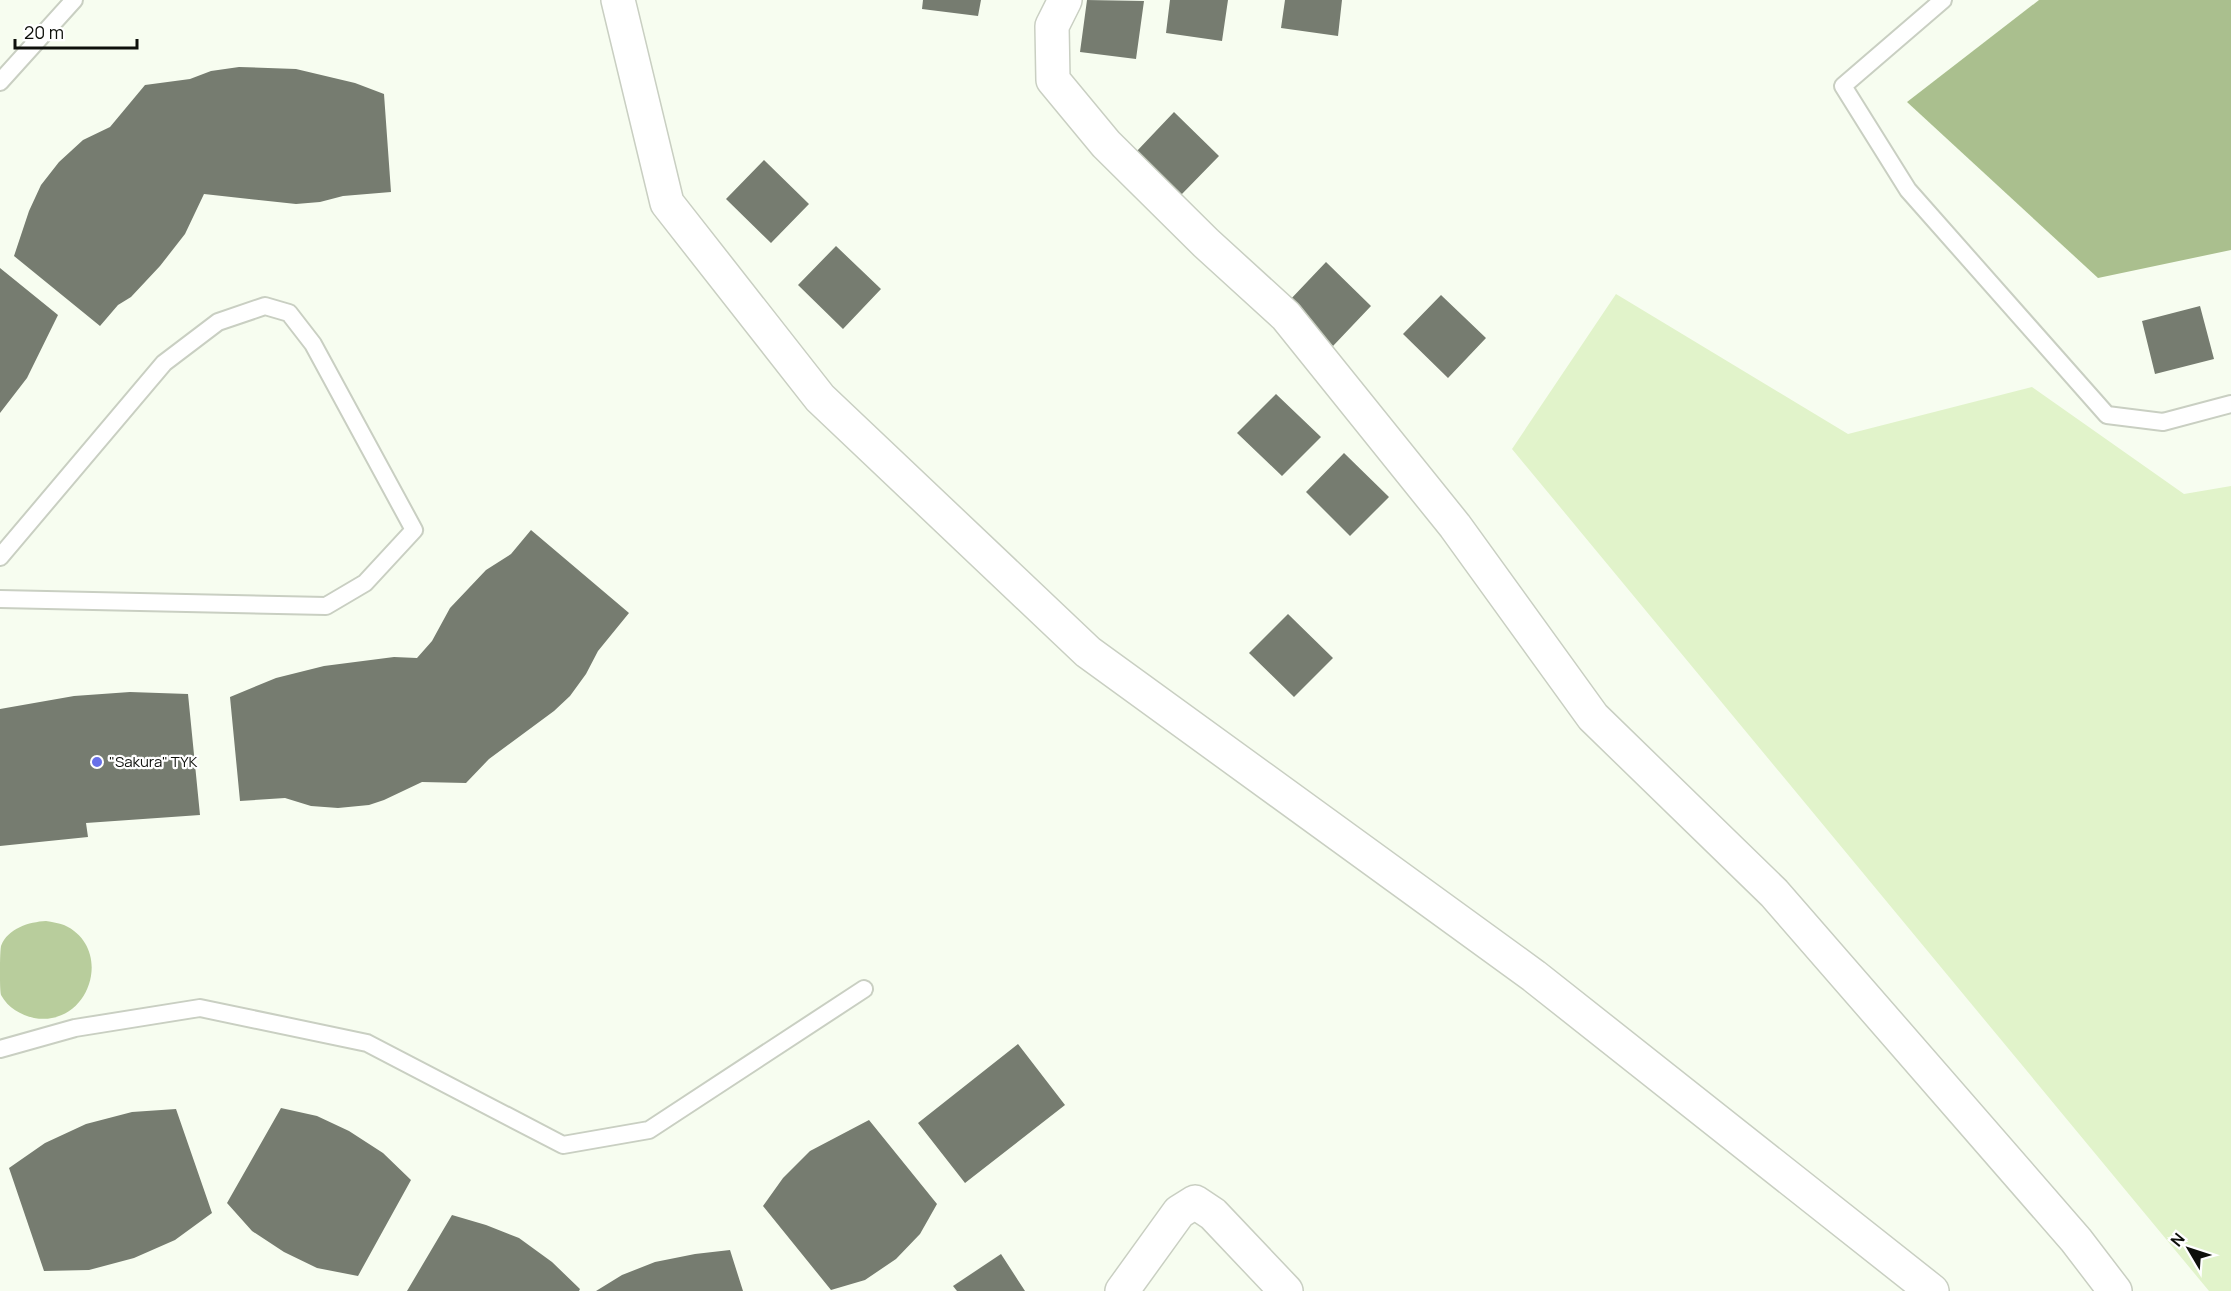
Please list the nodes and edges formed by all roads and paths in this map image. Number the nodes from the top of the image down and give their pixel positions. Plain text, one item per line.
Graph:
1 (74, 0) edge
2 (618, 0) edge
3 (1065, 0) edge
4 (1943, 0) edge
5 (0, 82) edge
6 (2231, 404) edge
7 (0, 557) edge
8 (0, 598) edge
9 (864, 988) dead end
10 (0, 1048) edge
11 (1122, 1291) edge
12 (1286, 1291) edge
13 (1932, 1291) edge
14 (2115, 1291) edge

1 - 5 lane
2 - 13 street
3 - 14 street
4 - 6 lane
7 - 8 lane
9 - 10 lane
11 - 12 street

